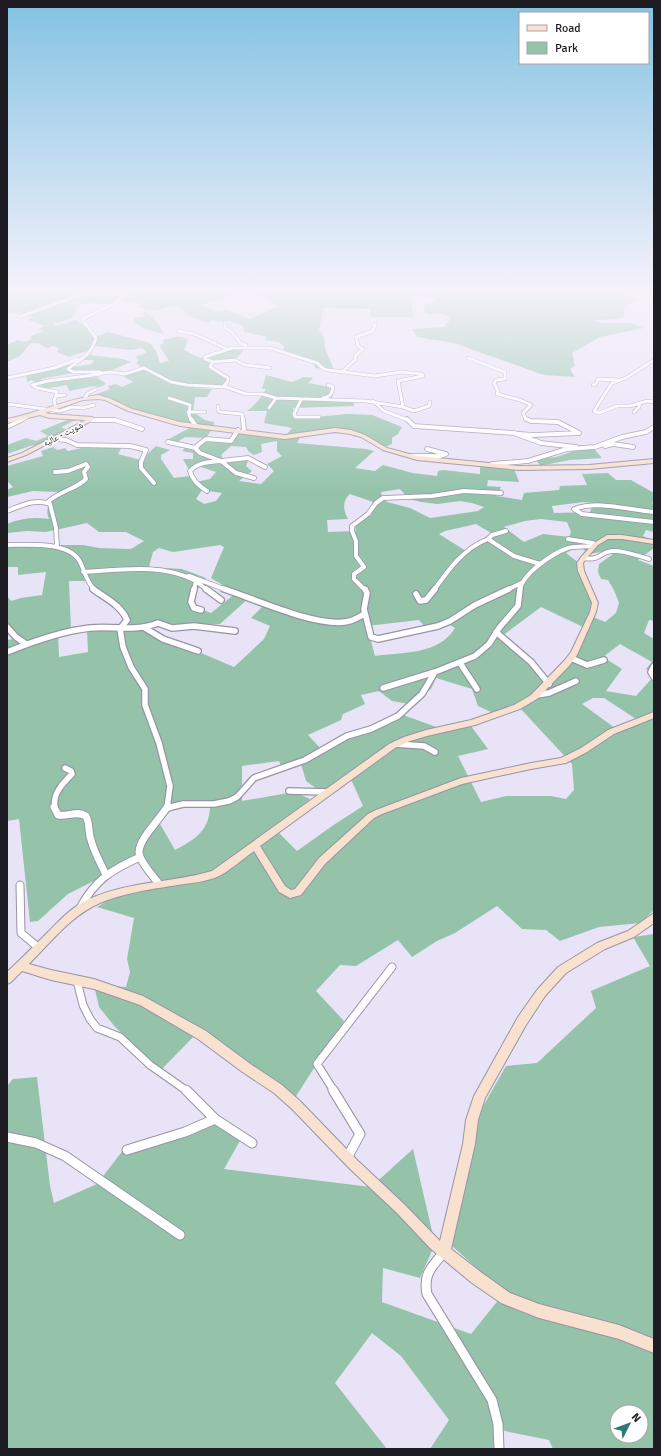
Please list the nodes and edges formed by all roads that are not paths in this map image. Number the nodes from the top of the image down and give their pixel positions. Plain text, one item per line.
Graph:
1 (85, 356) edge
2 (207, 356) edge
3 (295, 356) edge
4 (356, 356) edge
5 (82, 358) junction
6 (468, 358) dead end
7 (654, 360) edge
8 (212, 362) junction
9 (270, 368) dead end
10 (342, 372) junction
11 (101, 373) junction
12 (7, 378) edge
13 (618, 380) junction
14 (328, 385) dead end
15 (592, 385) dead end
16 (223, 387) junction
17 (96, 389) dead end
18 (65, 395) dead end
19 (56, 396) junction
20 (85, 398) junction
21 (169, 398) dead end
22 (276, 398) junction
23 (301, 400) junction
24 (315, 400) junction
25 (373, 401) junction
26 (430, 402) dead end
27 (654, 402) edge
28 (640, 403) junction
29 (7, 404) edge
30 (94, 405) dead end
31 (218, 406) dead end
32 (403, 407) junction
33 (54, 408) junction
34 (269, 408) dead end
35 (188, 412) junction
36 (205, 412) dead end
37 (634, 412) dead end
38 (40, 413) junction
39 (27, 417) junction
40 (319, 417) dead end
41 (92, 420) junction
42 (7, 421) edge
43 (196, 426) junction
44 (7, 427) edge
45 (654, 427) edge
46 (142, 429) dead end
47 (238, 430) junction
48 (244, 432) junction
49 (519, 434) junction
50 (55, 439) junction
51 (168, 442) dead end
52 (576, 447) junction
53 (633, 447) dead end
54 (196, 448) junction
55 (590, 448) junction
56 (428, 449) dead end
57 (406, 456) junction
58 (7, 460) edge
59 (221, 461) junction
60 (654, 461) edge
61 (464, 462) junction
62 (265, 468) dead end
63 (55, 472) dead end
64 (254, 478) dead end
65 (154, 483) dead end
66 (206, 491) dead end
67 (501, 493) dead end
68 (48, 502) junction
69 (7, 511) edge
70 (654, 512) edge
71 (654, 522) edge
72 (506, 531) dead end
73 (488, 539) junction
74 (568, 539) dead end
75 (654, 542) edge
76 (7, 545) edge
77 (594, 545) junction
78 (57, 547) junction
79 (583, 558) junction
80 (649, 559) dead end
81 (540, 564) junction
82 (83, 572) junction
83 (189, 576) junction
84 (196, 581) junction
85 (521, 583) junction
86 (416, 594) dead end
87 (221, 600) dead end
88 (201, 610) dead end
89 (364, 614) junction
90 (7, 627) edge
91 (145, 628) junction
92 (120, 629) junction
93 (235, 631) dead end
94 (496, 632) junction
95 (26, 644) junction
96 (198, 651) dead end
97 (7, 652) edge
98 (571, 658) junction
99 (604, 660) dead end
100 (460, 663) junction
101 (654, 666) edge
102 (435, 672) junction
103 (654, 677) edge
104 (576, 681) dead end
105 (549, 684) junction
106 (383, 688) dead end
107 (477, 688) dead end
108 (537, 695) junction
109 (654, 715) edge
110 (395, 744) junction
111 (435, 752) dead end
112 (65, 768) dead end
113 (289, 791) dead end
114 (328, 792) junction
115 (167, 808) junction
116 (255, 846) junction
117 (140, 857) junction
118 (106, 875) junction
119 (159, 884) junction
120 (20, 885) dead end
121 (79, 910) junction
122 (654, 917) edge
123 (39, 948) junction
124 (21, 966) junction
125 (392, 967) dead end
126 (7, 979) edge
127 (77, 980) junction
128 (215, 1119) junction
129 (7, 1137) edge
130 (252, 1143) dead end
131 (127, 1150) dead end
132 (347, 1158) junction
133 (180, 1235) dead end
134 (444, 1252) junction
135 (654, 1346) edge
136 (499, 1449) edge

1 - 5 street
2 - 8 street
3 - 10 street
4 - 10 street
5 - 11 street
5 - 12 street
6 - 49 street
7 - 13 street
8 - 9 street
8 - 16 street
10 - 32 street
11 - 16 street
11 - 19 street
13 - 15 street
13 - 28 street
14 - 24 street
16 - 22 street
17 - 20 street
18 - 19 street
19 - 33 street
20 - 33 street
20 - 43 street
21 - 35 street
22 - 23 street
22 - 34 street
23 - 24 street
23 - 40 street
24 - 25 street
25 - 32 street
25 - 49 street
26 - 32 street
27 - 28 street
28 - 37 street
29 - 33 street
30 - 33 street
31 - 48 street
33 - 38 street
35 - 36 street
35 - 43 street
38 - 39 street
38 - 41 street, شويت - عاليه
39 - 42 street
39 - 44 street
41 - 46 street
41 - 50 street, شويت - عاليه
43 - 47 street
45 - 55 street
47 - 48 street
47 - 54 street
48 - 57 street
49 - 52 street
50 - 58 street, شويت - عاليه
50 - 65 street
51 - 54 street
52 - 55 street
52 - 61 street
53 - 55 street
54 - 59 street
56 - 57 street
57 - 61 street
59 - 62 street
59 - 64 street
59 - 66 street
60 - 61 street
63 - 68 street
67 - 89 street
68 - 69 street
68 - 78 street
70 - 71 street
72 - 73 street
73 - 81 street
73 - 86 street
74 - 77 street
75 - 77 street
76 - 78 street
77 - 79 street
77 - 81 street
78 - 82 street
79 - 80 street
79 - 98 street
81 - 85 street
82 - 83 street
82 - 92 street
83 - 84 street
83 - 89 street
84 - 87 street
84 - 88 street
85 - 89 street
85 - 94 street
90 - 95 street
91 - 92 street
91 - 93 street
91 - 96 street
92 - 95 street
92 - 115 street
94 - 100 street
94 - 105 street
95 - 97 street
98 - 99 street
98 - 105 street
100 - 102 street
100 - 107 street
101 - 103 street
102 - 106 street
102 - 115 street
104 - 108 street
105 - 108 street
108 - 110 street
109 - 116 street
110 - 111 street
110 - 114 street
112 - 118 street
113 - 114 street
114 - 116 street
115 - 117 street
116 - 119 street
117 - 118 street
117 - 119 street
118 - 121 street
119 - 121 street
120 - 123 street
121 - 123 street
122 - 134 street
123 - 124 street
124 - 126 street
124 - 127 street
125 - 132 street
127 - 128 street
127 - 132 street
128 - 130 street
128 - 131 street
129 - 133 street
132 - 134 street
134 - 135 street
134 - 136 street

